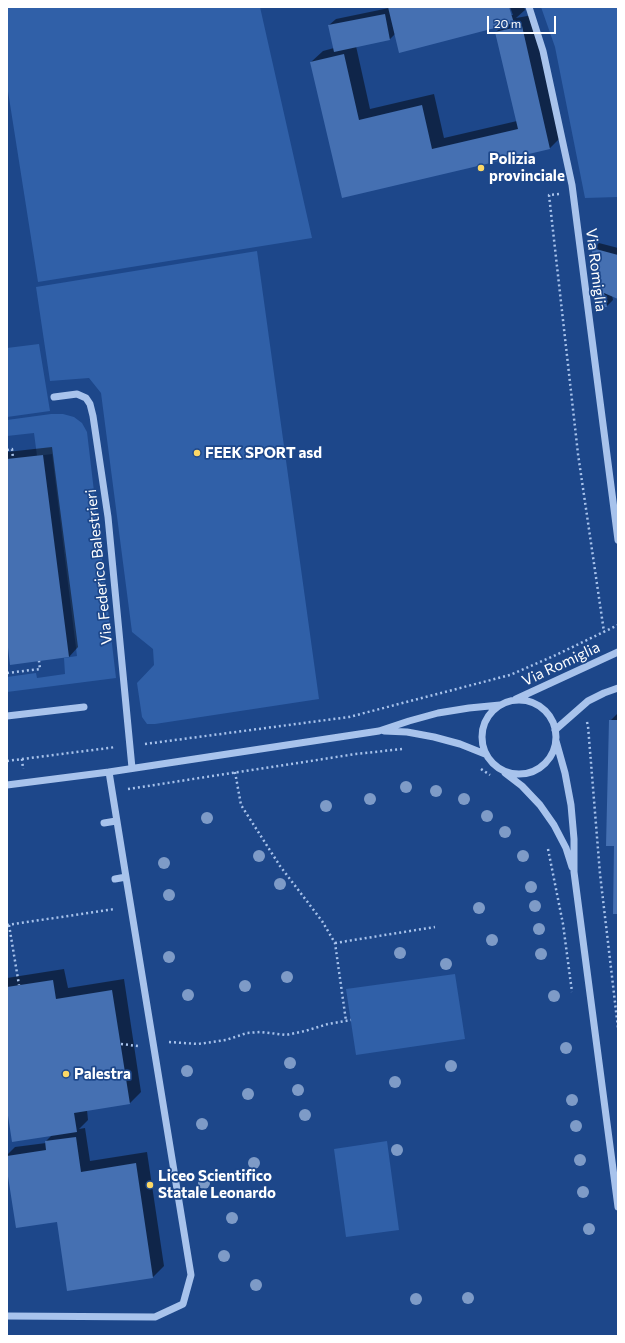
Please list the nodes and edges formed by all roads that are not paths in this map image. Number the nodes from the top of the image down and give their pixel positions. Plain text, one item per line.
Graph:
1 (529, 7) edge
2 (54, 397) dead end
3 (618, 540) edge
4 (618, 652) edge
5 (618, 688) edge
6 (515, 700) junction
7 (500, 705) junction
8 (84, 707) dead end
9 (7, 716) edge
10 (555, 730) junction
11 (379, 731) junction
12 (556, 741) junction
13 (485, 754) junction
14 (132, 768) junction
15 (502, 770) junction
16 (109, 772) junction
17 (7, 785) edge
18 (116, 821) junction
19 (104, 823) dead end
20 (574, 872) junction
21 (126, 877) junction
22 (115, 879) dead end
23 (618, 1207) edge
24 (7, 1316) edge

1 - 3 street, Via Romiglia
2 - 14 street, Via Federico Balestrieri
4 - 6 street, Via Romiglia
5 - 10 street
6 - 7 street
6 - 10 street
7 - 11 street
7 - 13 street
8 - 9 street
10 - 12 street
11 - 13 street
11 - 14 street
12 - 15 street
12 - 20 street
13 - 15 street
14 - 16 street
15 - 20 street
16 - 17 street
16 - 18 street
18 - 19 street
18 - 21 street
20 - 23 street
21 - 22 street
21 - 24 street

